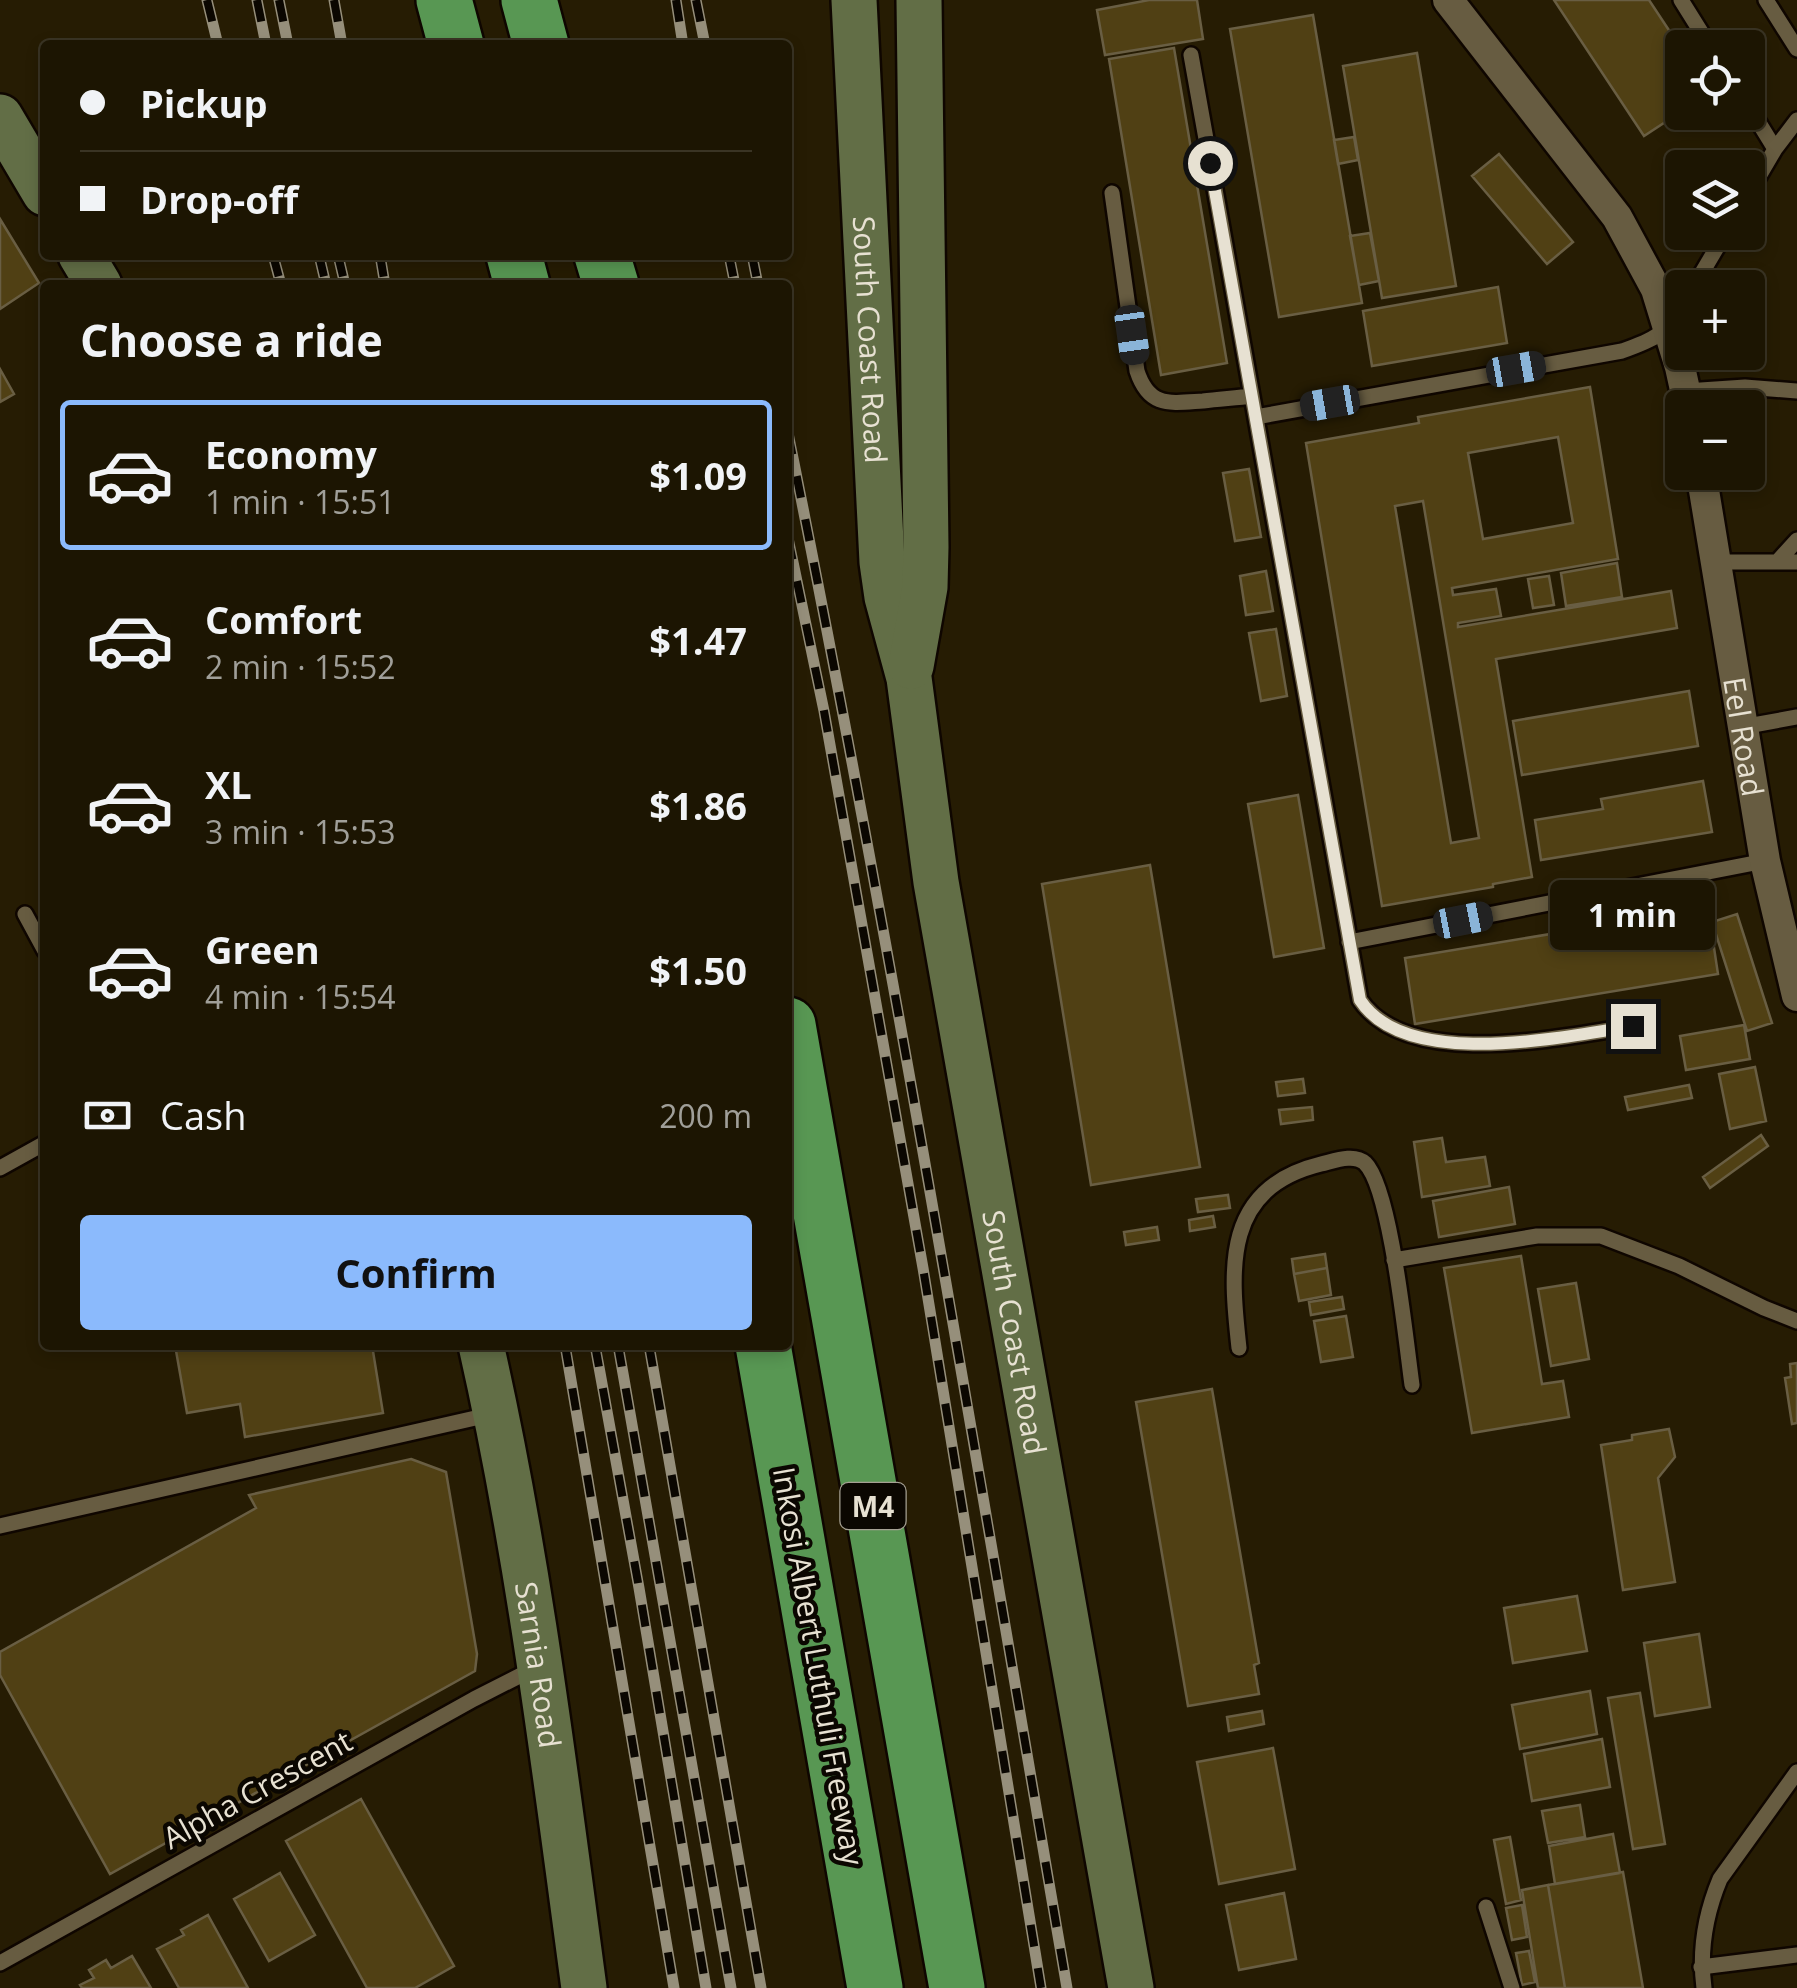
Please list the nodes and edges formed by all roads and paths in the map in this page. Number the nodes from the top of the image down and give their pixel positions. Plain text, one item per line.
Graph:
1 (444, 0) edge
2 (529, 0) edge
3 (854, 0) edge
4 (918, 0) edge
5 (1448, 0) edge
6 (1681, 0) edge
7 (1766, 0) edge
8 (1700, 30) edge
9 (455, 40) edge
10 (541, 40) edge
11 (1797, 49) edge
12 (1192, 55) dead end
13 (0, 116) edge
14 (1797, 120) edge
15 (1764, 130) edge
16 (1775, 148) junction
17 (1765, 166) edge
18 (40, 184) edge
19 (1112, 192) dead end
20 (1665, 302) edge
21 (1665, 326) edge
22 (1731, 390) edge
23 (1797, 391) edge
24 (1252, 396) junction
25 (1256, 416) junction
26 (1704, 490) edge
27 (1797, 540) edge
28 (1714, 562) junction
29 (1777, 562) junction
30 (1797, 562) edge
31 (909, 678) junction
32 (1797, 717) edge
33 (1742, 726) junction
34 (1765, 861) junction
35 (25, 914) dead end
36 (40, 942) edge
37 (1350, 942) junction
38 (1797, 996) edge
39 (1633, 1026) dead end
40 (792, 1048) edge
41 (40, 1146) edge
42 (0, 1168) edge
43 (1394, 1260) junction
44 (1797, 1321) edge
45 (1240, 1348) dead end
46 (481, 1350) edge
47 (763, 1350) edge
48 (1412, 1385) dead end
49 (496, 1414) junction
50 (0, 1526) edge
51 (541, 1665) junction
52 (1797, 1772) edge
53 (1486, 1907) dead end
54 (1797, 1956) edge
55 (0, 1963) edge
56 (1701, 1967) junction
57 (584, 1988) edge
58 (875, 1988) edge
59 (957, 1988) edge
60 (1131, 1988) edge
61 (1512, 1988) edge
62 (1704, 1988) edge

1 - 9 highway
2 - 10 highway
3 - 31 street, South Coast Road
4 - 31 street, South Coast Road
5 - 20 street
6 - 8 lane
7 - 11 lane
12 - 24 lane
13 - 18 street
14 - 16 lane
15 - 16 lane
16 - 17 lane
19 - 24 lane
21 - 25 lane
22 - 23 lane
24 - 25 lane
25 - 37 lane
26 - 28 street, Eel Road
27 - 29 lane
28 - 29 lane
28 - 33 street, Eel Road
29 - 30 lane
31 - 60 street, South Coast Road
32 - 33 lane
33 - 34 street, Eel Road
34 - 37 lane
34 - 38 street, Eel Road
35 - 36 lane
37 - 39 lane
40 - 59 highway, M4
41 - 42 lane
43 - 44 lane
43 - 45 lane
43 - 48 lane
46 - 49 street, Sarnia Road
47 - 58 highway, Inkosi Albert Luthuli Freeway
49 - 50 lane
49 - 51 street, Sarnia Road
51 - 55 lane, Alpha Crescent
51 - 57 street, Sarnia Road
52 - 56 lane
53 - 61 lane
54 - 56 lane
56 - 62 lane

